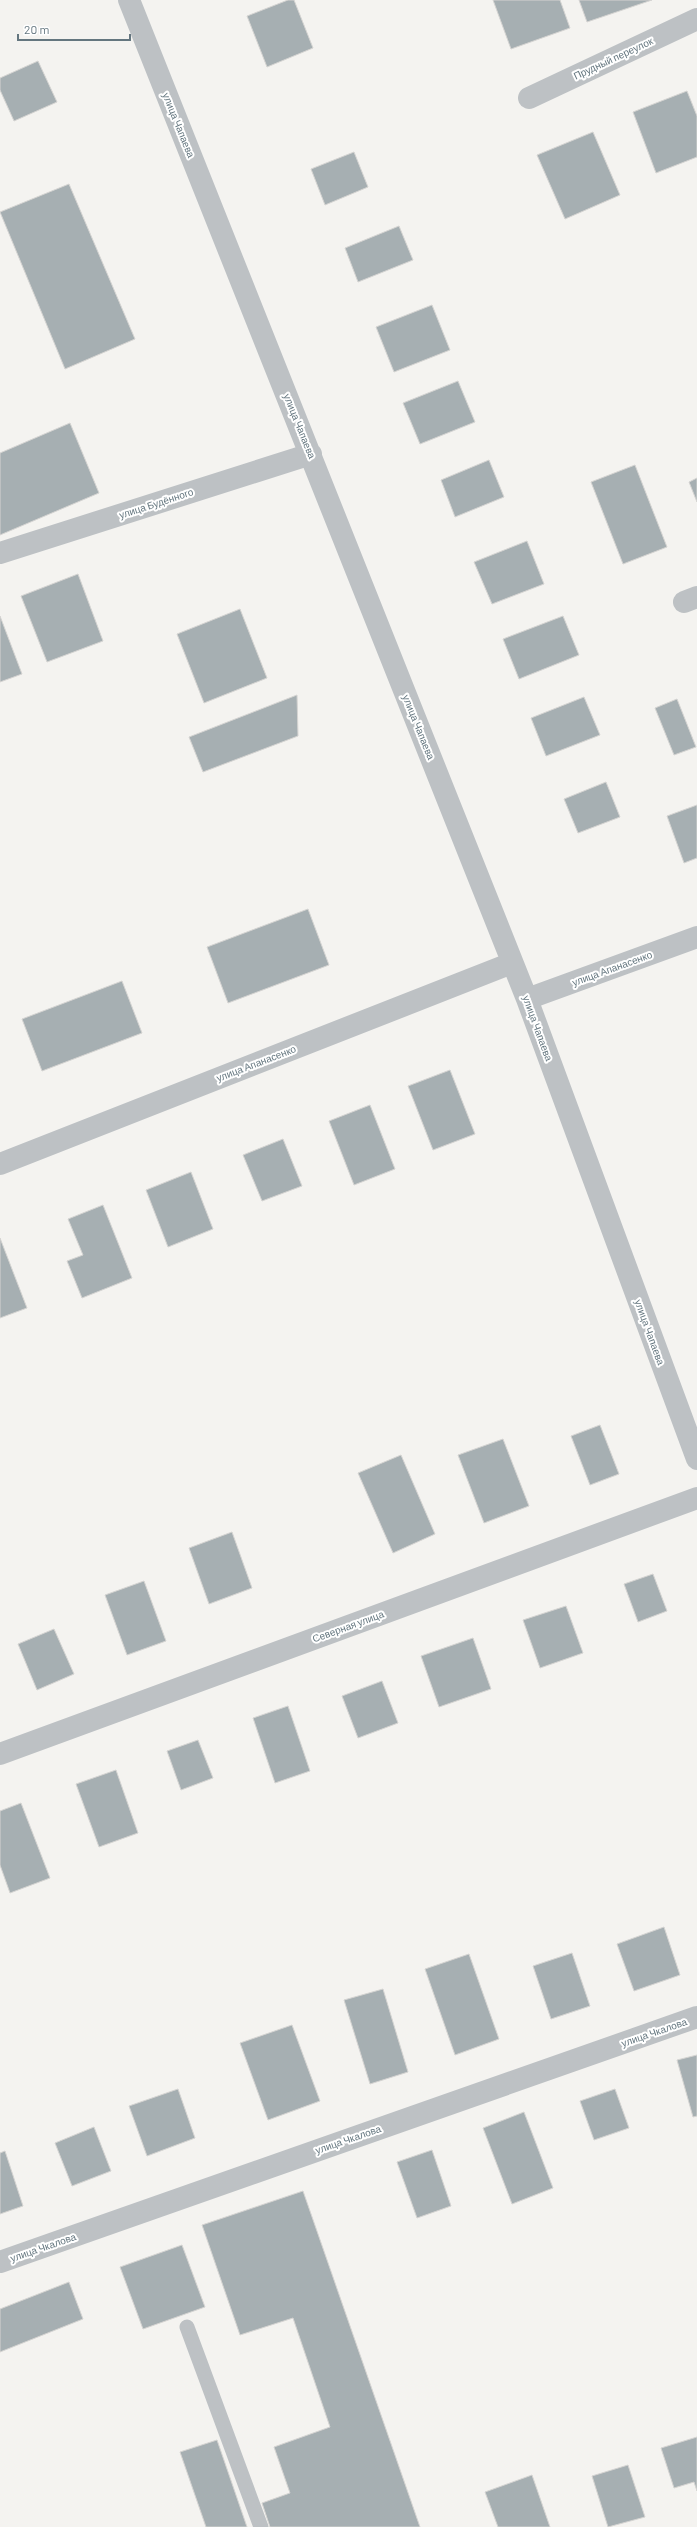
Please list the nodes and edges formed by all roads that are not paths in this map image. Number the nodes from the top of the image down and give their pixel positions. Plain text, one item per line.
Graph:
1 (129, 0) edge
2 (697, 19) edge
3 (529, 98) dead end
4 (311, 454) junction
5 (0, 553) edge
6 (697, 937) edge
7 (512, 963) junction
8 (527, 999) junction
9 (0, 1164) edge
10 (697, 1459) edge
11 (697, 1498) edge
12 (0, 1754) edge
13 (697, 2017) edge
14 (0, 2262) edge
15 (188, 2327) dead end
16 (262, 2527) edge

1 - 4 street, улица Чапаева
2 - 3 street, Прудный переулок
4 - 5 street, улица Будённого
4 - 7 street, улица Чапаева
6 - 8 street, улица Апанасенко
7 - 8 street, улица Чапаева
7 - 9 street, улица Апанасенко
8 - 10 street, улица Чапаева
11 - 12 street, Северная улица
13 - 14 street, улица Чкалова
15 - 16 lane

